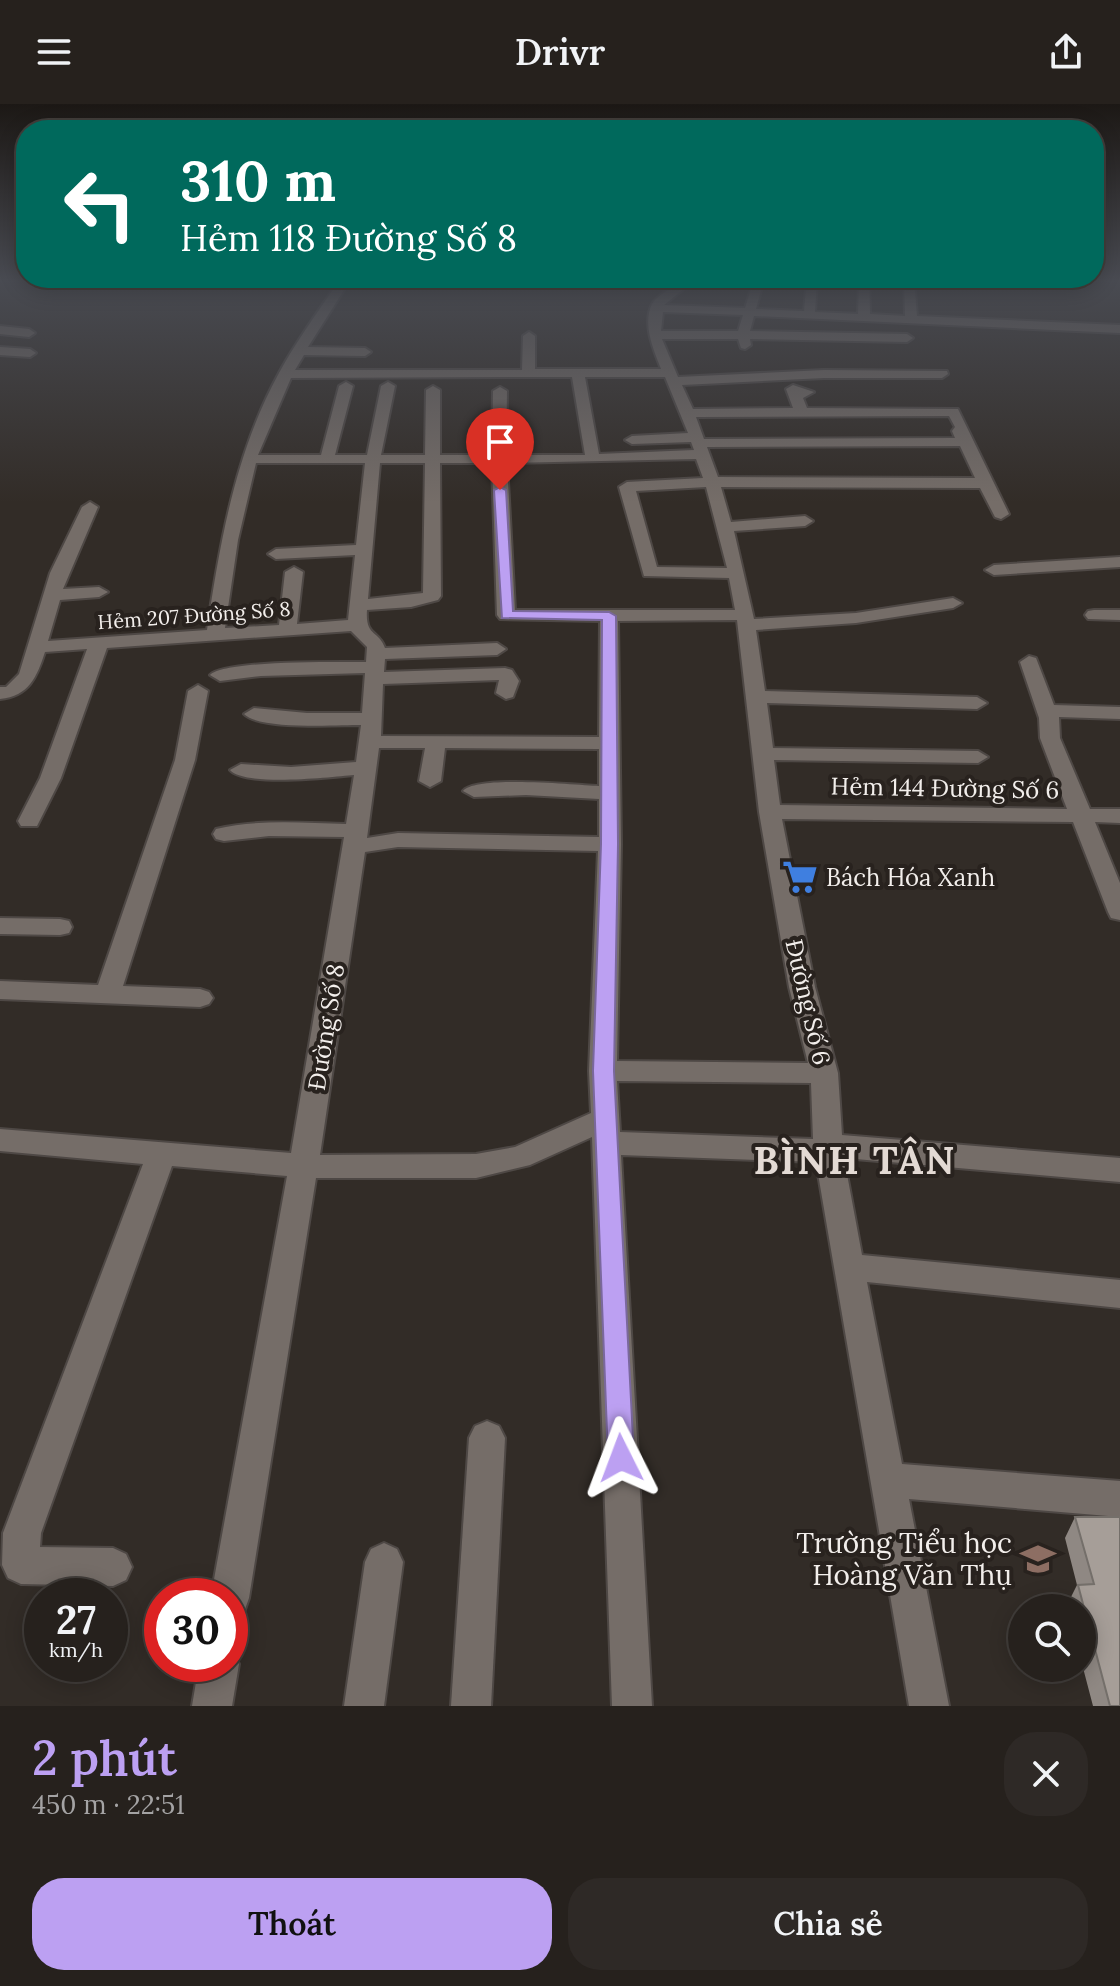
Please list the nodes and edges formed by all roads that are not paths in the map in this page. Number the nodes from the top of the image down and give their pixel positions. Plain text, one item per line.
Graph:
1 (296, 354) edge
2 (529, 354) edge
3 (662, 354) edge
4 (285, 374) junction
5 (942, 374) dead end
6 (528, 375) junction
7 (578, 376) junction
8 (671, 377) junction
9 (346, 386) dead end
10 (388, 386) dead end
11 (433, 390) dead end
12 (500, 391) dead end
13 (795, 396) dead end
14 (801, 412) junction
15 (962, 436) junction
16 (696, 437) junction
17 (632, 440) dead end
18 (251, 459) junction
19 (327, 459) junction
20 (373, 459) junction
21 (433, 459) junction
22 (499, 459) junction
23 (548, 459) junction
24 (593, 459) junction
25 (547, 481) dead end
26 (712, 482) junction
27 (987, 483) junction
28 (90, 507) dead end
29 (1001, 514) dead end
30 (805, 521) dead end
31 (725, 527) junction
32 (364, 550) junction
33 (276, 554) dead end
34 (1120, 562) edge
35 (994, 570) dead end
36 (294, 572) dead end
37 (737, 573) junction
38 (99, 592) dead end
39 (52, 595) junction
40 (953, 603) dead end
41 (358, 615) junction
42 (1094, 615) dead end
43 (1120, 615) edge
44 (609, 616) junction
45 (745, 620) junction
46 (287, 631) junction
47 (215, 637) junction
48 (99, 644) junction
49 (35, 647) junction
50 (497, 649) dead end
51 (1029, 662) dead end
52 (375, 667) junction
53 (220, 675) dead end
54 (198, 691) dead end
55 (0, 693) edge
56 (506, 693) dead end
57 (754, 697) junction
58 (977, 703) dead end
59 (1047, 711) junction
60 (1120, 713) edge
61 (254, 714) dead end
62 (369, 743) junction
63 (436, 743) junction
64 (609, 743) junction
65 (761, 754) junction
66 (978, 757) dead end
67 (241, 770) dead end
68 (430, 781) dead end
69 (474, 791) dead end
70 (609, 793) junction
71 (770, 812) junction
72 (1082, 816) junction
73 (1120, 816) edge
74 (29, 821) dead end
75 (224, 834) dead end
76 (355, 839) junction
77 (610, 844) junction
78 (1120, 912) edge
79 (0, 926) edge
80 (60, 927) dead end
81 (0, 990) edge
82 (108, 993) junction
83 (200, 998) dead end
84 (603, 1071) junction
85 (824, 1073) junction
86 (606, 1131) junction
87 (0, 1140) edge
88 (829, 1148) junction
89 (161, 1156) junction
90 (302, 1166) junction
91 (1120, 1170) edge
92 (851, 1267) junction
93 (1120, 1294) edge
94 (487, 1438) dead end
95 (889, 1480) junction
96 (1120, 1499) edge
97 (384, 1562) dead end
98 (113, 1567) dead end
99 (233, 1578) edge
100 (216, 1682) edge
101 (212, 1706) edge
102 (364, 1706) edge
103 (471, 1706) edge
104 (632, 1706) edge
105 (929, 1706) edge

1 - 4 street
2 - 6 street
3 - 8 street, Đường Số 6
4 - 6 street
4 - 18 street
5 - 8 street
6 - 7 street
7 - 8 street
7 - 24 street
8 - 16 street, Đường Số 6
9 - 19 street
10 - 20 street
11 - 21 street
12 - 22 street
13 - 14 street
14 - 15 street
14 - 16 street
15 - 16 street
15 - 27 street
16 - 17 street
16 - 24 street
16 - 26 street, Đường Số 6
18 - 19 street
18 - 47 street
19 - 20 street
20 - 21 street
20 - 32 street
21 - 22 street
21 - 41 street, Hẻm 207 Đường Số 8
22 - 23 street
22 - 44 street
23 - 24 street
23 - 25 street
26 - 27 street
26 - 31 street, Đường Số 6
26 - 37 street
27 - 29 street
28 - 39 street
30 - 31 street
31 - 37 street, Đường Số 6
32 - 33 street
32 - 41 street
34 - 35 street
36 - 46 street
37 - 45 street, Đường Số 6
38 - 39 street
39 - 49 street
40 - 45 street
41 - 46 street, Hẻm 207 Đường Số 8
41 - 52 street
42 - 43 street
44 - 45 street
44 - 64 street
45 - 57 street, Đường Số 6
46 - 47 street, Hẻm 207 Đường Số 8
47 - 48 street, Hẻm 207 Đường Số 8
48 - 49 street, Hẻm 207 Đường Số 8
48 - 74 street
49 - 55 street
50 - 52 street
51 - 59 street
52 - 53 street
52 - 56 street
52 - 62 street, Đường Số 8
54 - 82 street
57 - 58 street
57 - 65 street, Đường Số 6
59 - 60 street
59 - 72 street
61 - 62 street
62 - 63 street
62 - 67 street
62 - 76 street, Đường Số 8
63 - 64 street
63 - 68 street
64 - 70 street
65 - 66 street
65 - 71 street, Đường Số 6
69 - 70 street
70 - 77 street
71 - 72 street, Hẻm 144 Đường Số 6
71 - 85 street, Đường Số 6
72 - 73 street, Hẻm 144 Đường Số 6
72 - 78 street
75 - 76 street
76 - 77 street
76 - 90 street, Đường Số 8
77 - 84 street
79 - 80 street
81 - 82 street
82 - 83 street
84 - 85 street
84 - 86 street
85 - 88 street, Đường Số 6
86 - 88 street
86 - 90 street
86 - 104 street
87 - 89 street
88 - 91 street
88 - 92 street, Đường Số 6
89 - 90 street
89 - 98 street
90 - 99 street, Đường Số 8
92 - 93 street
92 - 95 street, Đường Số 6
94 - 103 street
95 - 96 street
95 - 105 street, Đường Số 6
97 - 102 street
100 - 101 street

